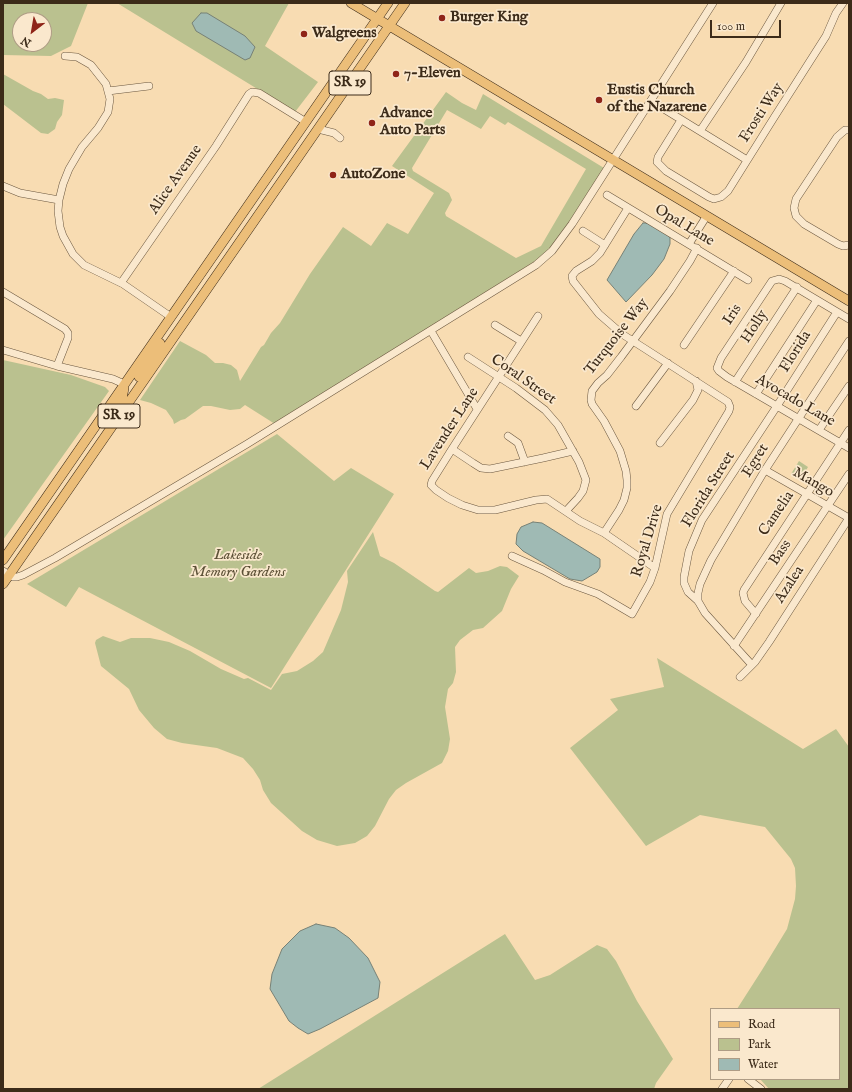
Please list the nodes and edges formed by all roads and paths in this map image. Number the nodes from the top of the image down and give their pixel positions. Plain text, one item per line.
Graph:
1 (351, 3) edge
2 (388, 3) edge
3 (405, 3) edge
4 (713, 3) edge
5 (781, 3) edge
6 (844, 3) edge
7 (377, 19) junction
8 (389, 26) junction
9 (65, 56) dead end
10 (150, 86) dead end
11 (108, 91) junction
12 (650, 101) junction
13 (314, 110) junction
14 (681, 120) junction
15 (306, 122) junction
16 (318, 129) junction
17 (849, 130) edge
18 (700, 132) junction
19 (340, 138) dead end
20 (612, 160) junction
21 (747, 160) junction
22 (3, 186) edge
23 (606, 195) dead end
24 (59, 200) junction
25 (628, 208) junction
26 (706, 217) junction
27 (583, 231) dead end
28 (605, 244) junction
29 (689, 244) junction
30 (849, 245) edge
31 (697, 248) junction
32 (734, 271) junction
33 (748, 280) dead end
34 (121, 283) junction
35 (797, 287) junction
36 (191, 288) junction
37 (3, 292) edge
38 (817, 300) junction
39 (849, 301) edge
40 (837, 312) junction
41 (538, 316) dead end
42 (171, 317) junction
43 (849, 319) edge
44 (495, 325) dead end
45 (431, 331) junction
46 (521, 341) junction
47 (632, 341) junction
48 (849, 341) edge
49 (684, 345) dead end
50 (3, 350) edge
51 (468, 357) dead end
52 (668, 363) junction
53 (56, 366) junction
54 (498, 377) junction
55 (728, 378) joint
56 (696, 381) junction
57 (735, 382) junction
58 (124, 384) junction
59 (849, 386) edge
60 (136, 392) junction
61 (756, 394) junction
62 (636, 406) dead end
63 (777, 406) junction
64 (477, 409) junction
65 (798, 418) junction
66 (819, 430) junction
67 (849, 430) edge
68 (508, 436) dead end
69 (660, 443) dead end
70 (840, 443) junction
71 (849, 448) edge
72 (452, 449) junction
73 (573, 451) junction
74 (89, 460) junction
75 (525, 462) junction
76 (765, 470) junction
77 (849, 474) edge
78 (807, 493) junction
79 (828, 506) junction
80 (566, 511) junction
81 (849, 518) edge
82 (604, 533) junction
83 (512, 556) dead end
84 (3, 560) edge
85 (655, 568) junction
86 (6, 573) edge
87 (3, 584) edge
88 (698, 601) junction
89 (756, 614) junction
90 (734, 646) junction
91 (752, 665) junction
92 (740, 678) dead end
93 (727, 1080) edge
94 (749, 1080) edge
95 (722, 1089) edge
96 (761, 1089) edge

1 - 7 main road
2 - 7 main road, SR 19
3 - 8 main road, SR 19
4 - 12 street
5 - 18 street
6 - 21 street, Frosti Way
7 - 8 main road
7 - 13 main road, SR 19
8 - 16 main road, SR 19
8 - 20 main road
9 - 11 street
10 - 11 street
11 - 24 street
12 - 14 street, Frosti Way
12 - 20 street
13 - 15 main road, SR 19
13 - 16 main road
14 - 18 street, Frosti Way
14 - 21 street
15 - 34 street, Alice Avenue
15 - 36 main road, SR 19
16 - 19 street
16 - 60 main road, SR 19
17 - 30 street
18 - 21 street, Frosti Way
20 - 26 main road
20 - 45 street
22 - 24 street
23 - 25 street, Opal Lane
24 - 34 street
25 - 28 street
25 - 29 street, Opal Lane
26 - 29 street
26 - 39 main road
27 - 28 street
28 - 47 street, Royal Drive
29 - 31 street, Opal Lane
31 - 32 street, Opal Lane
31 - 47 street, Turquoise Way
32 - 33 street, Opal Lane
32 - 49 street
34 - 42 street
35 - 38 street
35 - 55 street, Iris
35 - 57 street, Holly
36 - 42 main road, SR 19
36 - 60 main road
37 - 53 street
38 - 40 street
38 - 61 street
40 - 43 street
40 - 63 street, Florida
41 - 46 street, Lavender Lane
42 - 58 main road, SR 19
44 - 46 street
45 - 64 street
45 - 86 street
46 - 54 street, Lavender Lane
47 - 52 street, Royal Drive
47 - 82 street, Turquoise Way
48 - 65 street, Egret
50 - 53 street
51 - 54 street, Coral Street
52 - 56 street, Royal Drive
52 - 62 street
53 - 58 street
54 - 64 street, Lavender Lane
54 - 73 street, Coral Street
55 - 57 street, Avocado Lane
56 - 69 street
56 - 85 street, Royal Drive
57 - 61 street, Avocado Lane
58 - 74 main road
58 - 84 main road, SR 19
59 - 66 street
60 - 74 main road, SR 19
61 - 63 street, Avocado Lane
63 - 65 street, Avocado Lane
63 - 88 street, Florida Street
64 - 72 street, Lavender Lane
65 - 66 street, Avocado Lane
65 - 76 street, Egret
66 - 70 street, Avocado Lane
67 - 70 street, Camelia
68 - 75 street
70 - 71 street, Avocado Lane
70 - 78 street, Camelia
72 - 75 street
72 - 80 street, Lavender Lane
73 - 75 street
73 - 80 street, Coral Street
74 - 86 main road, SR 19
76 - 78 street, Mango
76 - 88 street, Egret
77 - 79 street, Bass
78 - 79 street, Mango
78 - 89 street, Camelia
79 - 81 street, Mango
79 - 89 street, Bass
80 - 82 street, Lavender Lane
81 - 91 street, Azalea
82 - 85 street, Lavender Lane
83 - 85 street, Royal Drive
86 - 87 main road, SR 19
88 - 90 street, Florida Street
89 - 90 street, Bass
90 - 91 street, Florida Street
91 - 92 street, Azalea
93 - 95 street
94 - 96 street

